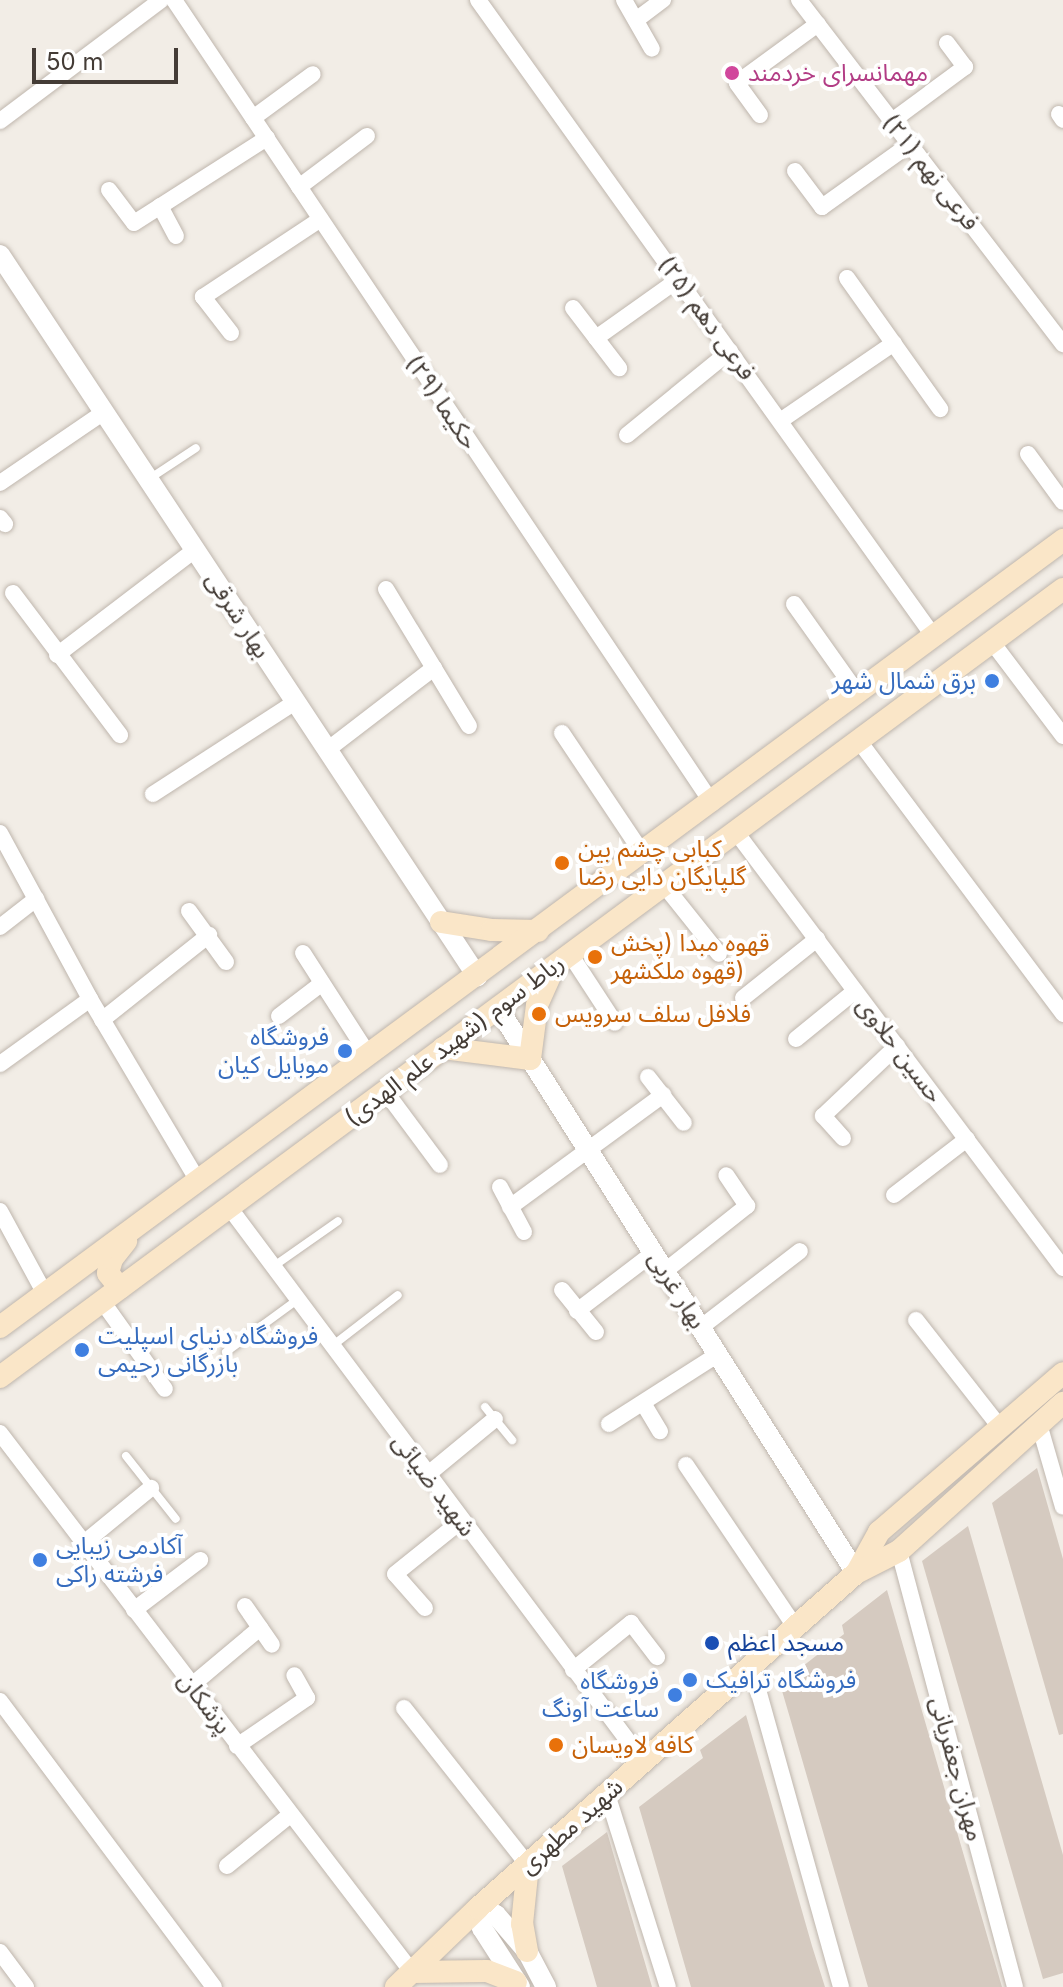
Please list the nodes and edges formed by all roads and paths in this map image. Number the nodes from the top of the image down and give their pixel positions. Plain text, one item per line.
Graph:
1 (161, 0) edge
2 (174, 0) edge
3 (478, 0) edge
4 (624, 0) edge
5 (663, 0) edge
6 (799, 0) edge
7 (636, 20) junction
8 (818, 24) junction
9 (947, 43) dead end
10 (652, 49) dead end
11 (313, 74) dead end
12 (760, 115) dead end
13 (253, 118) junction
14 (0, 121) edge
15 (892, 121) junction
16 (367, 136) dead end
17 (267, 138) junction
18 (910, 144) junction
19 (795, 171) dead end
20 (299, 187) junction
21 (109, 190) dead end
22 (160, 206) junction
23 (321, 219) junction
24 (176, 236) dead end
25 (0, 255) edge
26 (847, 278) dead end
27 (679, 279) junction
28 (573, 308) dead end
29 (231, 333) dead end
30 (596, 338) junction
31 (894, 343) junction
32 (1063, 344) edge
33 (730, 351) junction
34 (619, 368) dead end
35 (940, 409) dead end
36 (104, 412) junction
37 (780, 421) junction
38 (627, 435) dead end
39 (196, 448) dead end
40 (1028, 454) dead end
41 (148, 479) junction
42 (0, 483) edge
43 (1063, 502) edge
44 (1063, 540) edge
45 (195, 550) junction
46 (1053, 560) edge
47 (386, 589) dead end
48 (1063, 589) edge
49 (13, 593) dead end
50 (794, 604) dead end
51 (934, 637) junction
52 (992, 642) junction
53 (57, 655) junction
54 (434, 668) junction
55 (858, 694) junction
56 (295, 702) junction
57 (469, 726) dead end
58 (562, 733) dead end
59 (120, 735) dead end
60 (1063, 736) edge
61 (859, 741) junction
62 (327, 750) junction
63 (153, 794) dead end
64 (712, 803) junction
65 (736, 832) junction
66 (0, 833) edge
67 (643, 854) junction
68 (664, 885) junction
69 (36, 899) junction
70 (189, 911) dead end
71 (441, 922) junction
72 (0, 927) edge
73 (538, 931) junction
74 (209, 935) junction
75 (817, 939) junction
76 (303, 953) dead end
77 (719, 954) dead end
78 (562, 960) junction
79 (226, 962) dead end
80 (477, 976) junction
81 (321, 984) junction
82 (855, 991) junction
83 (743, 998) dead end
84 (90, 999) junction
85 (498, 1008) junction
86 (1063, 1014) edge
87 (279, 1016) dead end
88 (102, 1020) junction
89 (615, 1023) dead end
90 (796, 1039) dead end
91 (897, 1046) junction
92 (443, 1048) junction
93 (369, 1056) junction
94 (530, 1059) junction
95 (0, 1064) edge
96 (648, 1077) dead end
97 (385, 1091) junction
98 (663, 1095) junction
99 (684, 1123) dead end
100 (843, 1138) dead end
101 (967, 1139) junction
102 (589, 1151) junction
103 (440, 1165) dead end
104 (726, 1175) dead end
105 (197, 1179) junction
106 (500, 1187) dead end
107 (894, 1195) dead end
108 (229, 1207) junction
109 (510, 1207) junction
110 (0, 1211) edge
111 (338, 1221) dead end
112 (139, 1225) junction
113 (524, 1232) dead end
114 (800, 1251) dead end
115 (653, 1253) junction
116 (273, 1267) junction
117 (1063, 1268) edge
118 (665, 1271) junction
119 (562, 1290) dead end
120 (45, 1294) junction
121 (111, 1294) junction
122 (398, 1295) dead end
123 (297, 1300) junction
124 (577, 1311) junction
125 (916, 1320) dead end
126 (0, 1327) edge
127 (700, 1328) junction
128 (596, 1332) dead end
129 (331, 1347) junction
130 (226, 1352) dead end
131 (717, 1355) junction
132 (1063, 1373) edge
133 (2, 1375) edge
134 (165, 1389) dead end
135 (643, 1403) junction
136 (1063, 1403) edge
137 (490, 1413) joint
138 (609, 1424) dead end
139 (1039, 1424) junction
140 (1000, 1427) junction
141 (660, 1431) dead end
142 (0, 1433) edge
143 (512, 1440) dead end
144 (126, 1456) dead end
145 (686, 1465) dead end
146 (427, 1475) junction
147 (151, 1488) junction
148 (1063, 1507) edge
149 (176, 1519) dead end
150 (461, 1521) junction
151 (84, 1543) junction
152 (899, 1551) junction
153 (200, 1560) dead end
154 (856, 1573) junction
155 (245, 1606) dead end
156 (425, 1608) dead end
157 (134, 1610) junction
158 (260, 1628) junction
159 (796, 1628) junction
160 (272, 1645) dead end
161 (657, 1657) dead end
162 (752, 1668) junction
163 (573, 1670) junction
164 (294, 1675) dead end
165 (192, 1685) junction
166 (0, 1701) edge
167 (404, 1708) dead end
168 (237, 1746) junction
169 (643, 1761) junction
170 (607, 1794) junction
171 (290, 1815) junction
172 (528, 1865) junction
173 (227, 1866) dead end
174 (478, 1908) junction
175 (527, 1951) junction
176 (0, 1952) edge
177 (404, 1980) edge
178 (518, 1984) edge
179 (26, 1987) edge
180 (214, 1987) edge
181 (546, 1987) edge
182 (668, 1987) edge
183 (841, 1987) edge
184 (1015, 1987) edge

1 - 14 street
2 - 13 street, حکیما (۲۹)
3 - 27 street, فرعی دهم (۲۵)
4 - 7 street
5 - 7 street
6 - 8 street, فرعی نهم (۲۱)
7 - 10 street
8 - 12 street
8 - 15 street, فرعی نهم (۲۱)
9 - 15 street
11 - 13 street
13 - 17 street, حکیما (۲۹)
15 - 18 street, فرعی نهم (۲۱)
16 - 20 street
17 - 20 street, حکیما (۲۹)
17 - 22 street
18 - 19 street
18 - 32 street, فرعی نهم (۲۱)
20 - 23 street, حکیما (۲۹)
21 - 22 street
22 - 24 street
23 - 29 street
23 - 64 street, حکیما (۲۹)
25 - 36 street, بهار شرقی
26 - 31 street
27 - 30 street
27 - 33 street, فرعی دهم (۲۵)
28 - 30 street
30 - 34 street
31 - 35 street
31 - 37 street
33 - 37 street, فرعی دهم (۲۵)
33 - 38 street
36 - 41 street, بهار شرقی
36 - 42 street
37 - 51 street, فرعی دهم (۲۵)
39 - 41 lane
40 - 43 street
41 - 45 street, بهار شرقی
44 - 46 main road, رباط سوم (شهید علم الهدی)
45 - 53 street
45 - 56 street, بهار شرقی
46 - 51 main road, رباط سوم (شهید علم الهدی)
47 - 54 street
48 - 52 main road, رباط سوم (شهید علم الهدی)
49 - 53 street
50 - 55 street
51 - 55 main road, رباط سوم (شهید علم الهدی)
52 - 60 street
52 - 61 main road, رباط سوم (شهید علم الهدی)
53 - 59 street
54 - 57 street
54 - 62 street
55 - 64 main road, رباط سوم (شهید علم الهدی)
56 - 62 street, بهار شرقی
56 - 63 street
58 - 67 street
61 - 65 main road, رباط سوم (شهید علم الهدی)
61 - 86 street
62 - 71 street, بهار شرقی
64 - 67 main road, رباط سوم (شهید علم الهدی)
65 - 68 main road, رباط سوم (شهید علم الهدی)
65 - 75 street, حسین حلاوی
66 - 69 street
67 - 73 main road, رباط سوم (شهید علم الهدی)
68 - 77 street
68 - 78 main road, رباط سوم (شهید علم الهدی)
69 - 72 street
69 - 84 street
70 - 74 street
71 - 73 main road
71 - 80 street, بهار شرقی
73 - 80 main road, رباط سوم (شهید علم الهدی)
74 - 79 street
74 - 88 street
75 - 82 street, حسین حلاوی
75 - 83 street
76 - 81 street
78 - 85 main road, رباط سوم (شهید علم الهدی)
78 - 89 street
78 - 94 main road
80 - 85 main road
80 - 93 main road, رباط سوم (شهید علم الهدی)
81 - 87 street
81 - 93 street
82 - 90 street
82 - 91 street, حسین حلاوی
84 - 88 street
84 - 95 street
85 - 92 main road, رباط سوم (شهید علم الهدی)
85 - 94 street, بهار غربی
88 - 105 street
91 - 100 street
91 - 101 street, حسین حلاوی
92 - 94 main road
92 - 97 main road, رباط سوم (شهید علم الهدی)
93 - 105 main road, رباط سوم (شهید علم الهدی)
94 - 102 street, بهار غربی
96 - 98 street
97 - 103 street
97 - 108 main road, رباط سوم (شهید علم الهدی)
98 - 99 street
98 - 102 street
101 - 107 street
101 - 117 street, حسین حلاوی
102 - 109 street
102 - 115 street, بهار غربی
104 - 118 street
105 - 112 main road, رباط سوم (شهید علم الهدی)
106 - 109 street
108 - 116 street, شهید ضیائی
108 - 121 main road, رباط سوم (شهید علم الهدی)
109 - 113 street
110 - 120 street
111 - 116 lane
112 - 120 main road, رباط سوم (شهید علم الهدی)
112 - 121 main road
114 - 127 street
115 - 118 street, بهار غربی
115 - 124 street
116 - 123 street, شهید ضیائی
118 - 127 street, بهار غربی
119 - 124 street
120 - 126 main road, رباط سوم (شهید علم الهدی)
120 - 133 main road
121 - 133 main road, رباط سوم (شهید علم الهدی)
121 - 134 street
122 - 129 lane
123 - 129 street, شهید ضیائی
123 - 130 lane
124 - 128 street
125 - 140 street
127 - 131 street, بهار غربی
129 - 146 street, شهید ضیائی
131 - 135 street
131 - 154 street, بهار غربی
132 - 140 main road, شهید مطهری
135 - 138 street
135 - 141 street
136 - 139 main road, شهید مطهری
137 - 143 lane
137 - 146 street
139 - 148 street
139 - 152 main road, شهید مطهری
140 - 154 main road, شهید مطهری
142 - 151 street, پزشکان
144 - 147 lane
145 - 159 street
146 - 150 street, شهید ضیائی
147 - 149 lane
147 - 151 street
150 - 156 street
150 - 163 street, شهید ضیائی
151 - 157 street, پزشکان
152 - 154 main road, شهید مطهری
152 - 184 street, مهران جعفریانی
153 - 157 street
154 - 159 main road, شهید مطهری
155 - 158 street
157 - 165 street, پزشکان
158 - 160 street
158 - 165 street
159 - 162 main road, شهید مطهری
161 - 163 street
162 - 169 main road, شهید مطهری
162 - 183 street
163 - 169 street, شهید ضیائی
164 - 168 street
165 - 168 street, پزشکان
166 - 180 street
167 - 172 street
168 - 171 street, پزشکان
169 - 170 main road, شهید مطهری
170 - 172 main road, شهید مطهری
170 - 182 street
171 - 173 street
171 - 177 street, پزشکان
172 - 174 main road, شهید مطهری
172 - 175 main road
174 - 175 street
174 - 177 main road, شهید مطهری
174 - 178 street
175 - 181 street
176 - 179 street
177 - 178 main road

